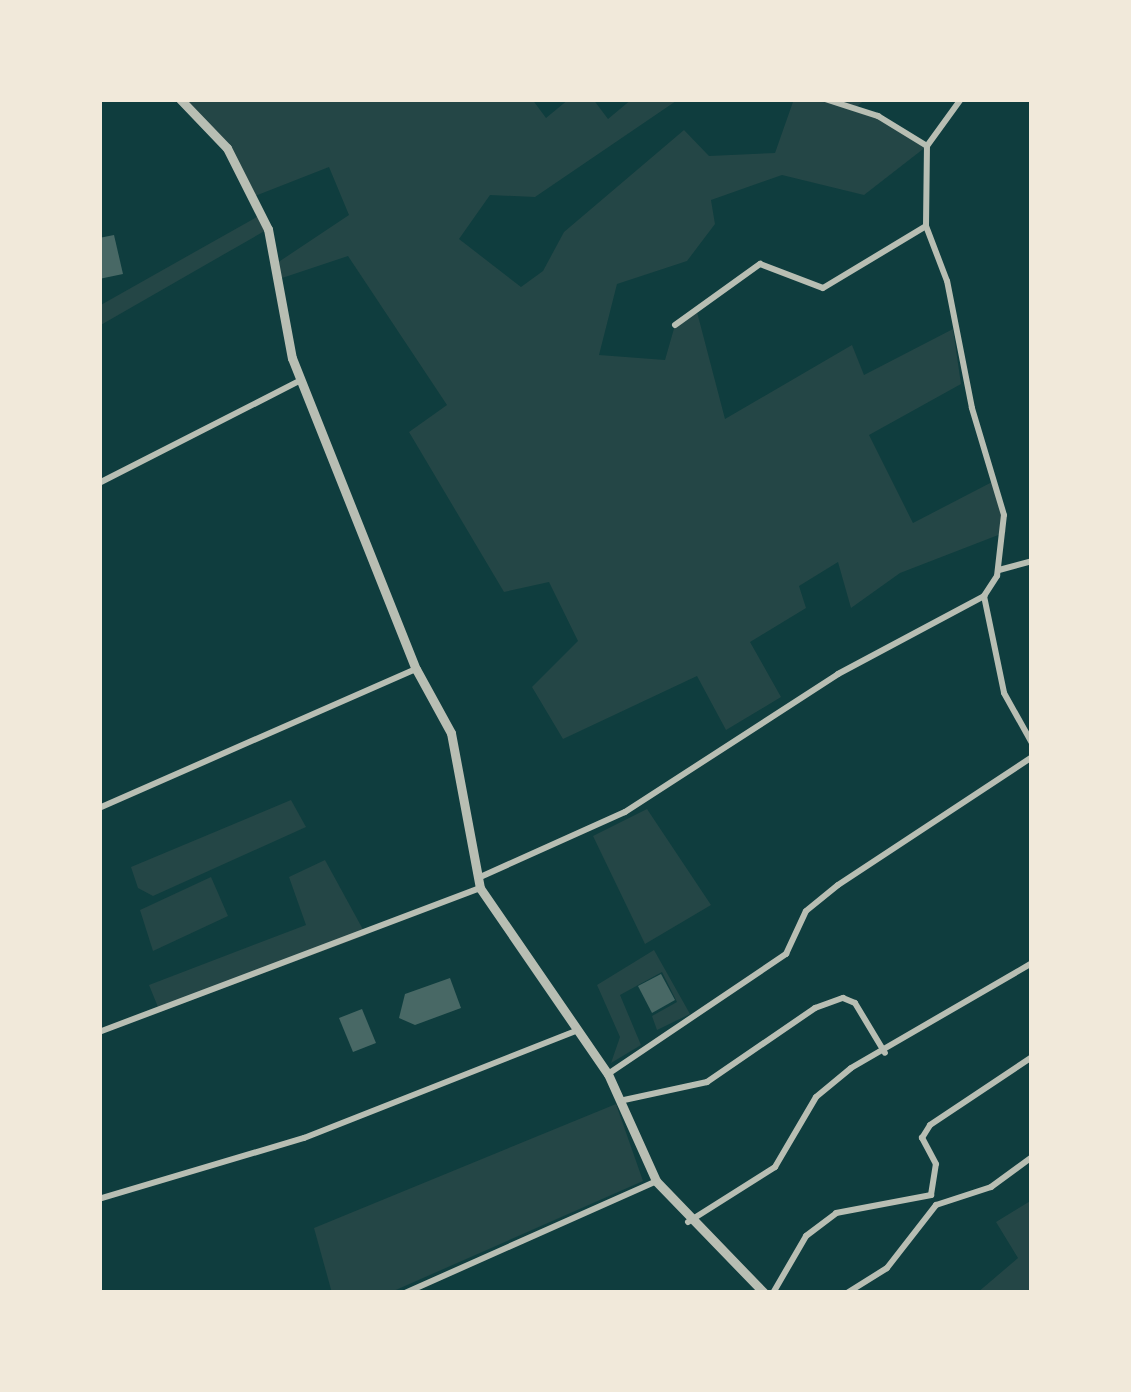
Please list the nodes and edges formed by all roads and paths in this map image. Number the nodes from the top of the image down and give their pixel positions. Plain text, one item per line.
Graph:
1 (180, 99) edge
2 (825, 99) edge
3 (961, 99) edge
4 (927, 146) junction
5 (926, 226) junction
6 (675, 325) dead end
7 (301, 380) junction
8 (99, 483) edge
9 (1032, 561) edge
10 (1000, 570) junction
11 (983, 596) junction
12 (416, 669) junction
13 (1032, 743) edge
14 (1032, 757) edge
15 (99, 808) edge
16 (479, 883) junction
17 (1032, 963) edge
18 (580, 1030) junction
19 (99, 1031) edge
20 (884, 1053) junction
21 (1032, 1057) edge
22 (608, 1074) junction
23 (624, 1100) junction
24 (1032, 1157) edge
25 (656, 1181) junction
26 (931, 1195) junction
27 (99, 1199) edge
28 (936, 1205) junction
29 (688, 1222) junction
30 (405, 1293) edge
31 (764, 1293) edge
32 (773, 1293) edge
33 (847, 1293) edge

1 - 7 street
2 - 4 street
3 - 4 street
4 - 5 street
5 - 6 street
5 - 10 street
7 - 8 street
7 - 12 street
9 - 10 street
10 - 11 street
11 - 13 street
11 - 16 street
12 - 15 street
12 - 16 street
14 - 22 street
16 - 18 street
16 - 19 street
17 - 20 street
18 - 22 street
18 - 27 street
20 - 23 street
20 - 29 street
21 - 26 street
22 - 23 street
23 - 25 street
24 - 28 street
25 - 29 street
25 - 30 street
26 - 28 street
26 - 32 street
28 - 33 street
29 - 31 street

